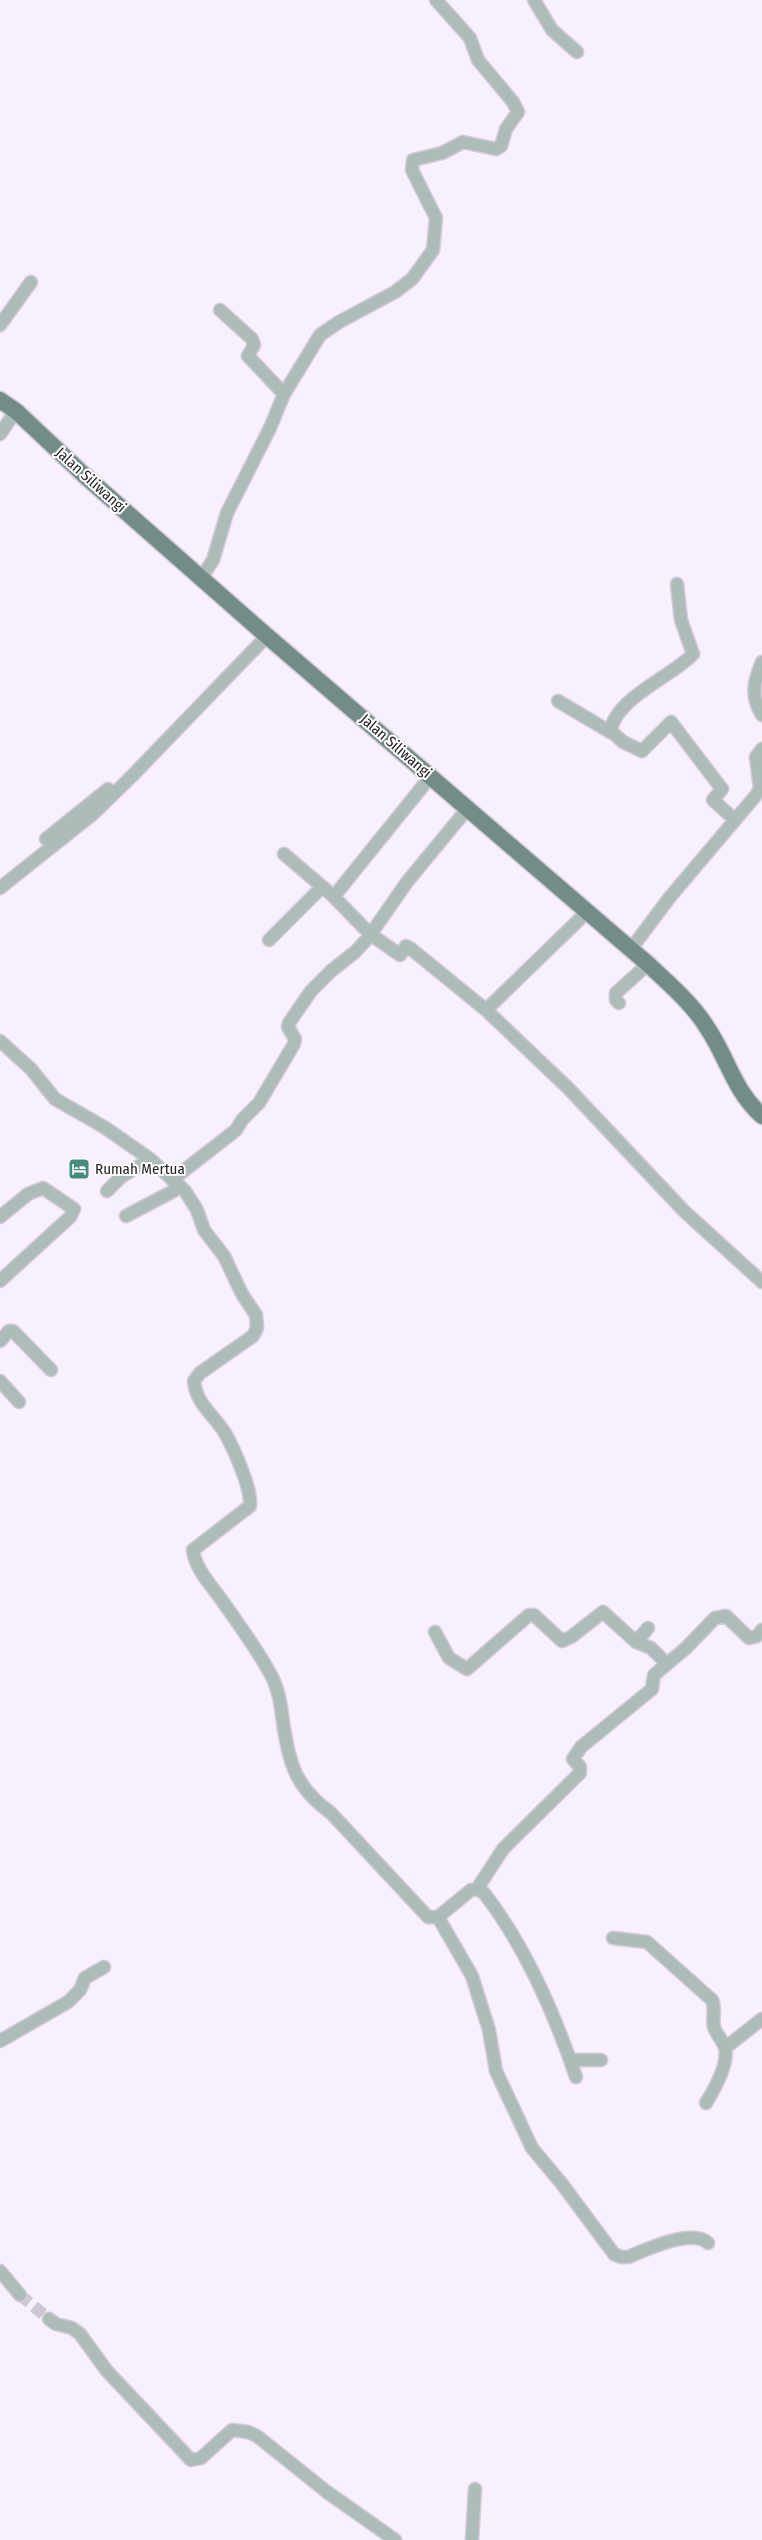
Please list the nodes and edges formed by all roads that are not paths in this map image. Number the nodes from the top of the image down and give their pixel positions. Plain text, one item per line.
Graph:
1 (534, 0) edge
2 (438, 1) edge
3 (576, 52) dead end
4 (31, 282) dead end
5 (220, 310) dead end
6 (0, 325) edge
7 (284, 394) junction
8 (0, 400) edge
9 (16, 412) junction
10 (0, 434) edge
11 (202, 577) junction
12 (677, 584) dead end
13 (265, 634) junction
14 (762, 662) edge
15 (558, 701) dead end
16 (762, 714) edge
17 (612, 733) junction
18 (762, 749) edge
19 (431, 776) junction
20 (468, 808) junction
21 (734, 818) junction
22 (284, 854) dead end
23 (0, 877) edge
24 (322, 887) junction
25 (0, 888) edge
26 (333, 896) junction
27 (588, 912) junction
28 (370, 934) junction
29 (270, 940) dead end
30 (631, 949) junction
31 (648, 964) junction
32 (619, 1003) dead end
33 (486, 1010) junction
34 (0, 1041) edge
35 (762, 1116) edge
36 (150, 1159) junction
37 (176, 1184) junction
38 (108, 1190) dead end
39 (126, 1216) dead end
40 (0, 1217) edge
41 (0, 1281) edge
42 (762, 1282) edge
43 (0, 1341) edge
44 (51, 1370) dead end
45 (0, 1381) edge
46 (19, 1402) dead end
47 (648, 1628) dead end
48 (762, 1630) edge
49 (435, 1632) dead end
50 (636, 1642) junction
51 (667, 1664) junction
52 (477, 1889) junction
53 (438, 1917) junction
54 (613, 1938) dead end
55 (104, 1967) dead end
56 (761, 2022) edge
57 (0, 2041) edge
58 (725, 2048) junction
59 (570, 2060) junction
60 (601, 2060) dead end
61 (576, 2077) dead end
62 (706, 2103) dead end
63 (708, 2243) dead end
64 (0, 2271) edge
65 (20, 2295) tunnel mouth
66 (49, 2319) tunnel mouth
67 (475, 2489) dead end
68 (395, 2540) edge
69 (472, 2540) edge

1 - 3 street
2 - 7 street
4 - 6 street
5 - 7 street
7 - 11 street
8 - 9 main road, Jalan Siliwangi
9 - 10 street
9 - 11 main road, Jalan Siliwangi
11 - 13 main road, Jalan Siliwangi
12 - 17 street
13 - 19 main road, Jalan Siliwangi
13 - 23 street
13 - 25 street
14 - 16 street
15 - 17 street
17 - 21 street
18 - 21 street
19 - 20 main road, Jalan Siliwangi
19 - 26 street
20 - 27 main road, Jalan Siliwangi
20 - 28 street
21 - 30 street
22 - 24 street
24 - 26 street
24 - 29 street
26 - 28 street
27 - 30 main road, Jalan Siliwangi
27 - 33 street
28 - 33 street
28 - 37 street
30 - 31 main road, Jalan Siliwangi
31 - 32 street
31 - 35 main road, Jalan Siliwangi
33 - 42 street
34 - 36 street
36 - 37 street
36 - 38 street
37 - 39 street
37 - 53 street
40 - 41 street
43 - 44 street
45 - 46 street
47 - 50 street
48 - 51 street
49 - 50 street
50 - 51 street
51 - 52 street
52 - 53 street
52 - 59 street
53 - 63 street
54 - 58 street
55 - 57 street
56 - 58 street
58 - 62 street
59 - 60 street
59 - 61 street
64 - 65 street
66 - 68 street
67 - 69 street

